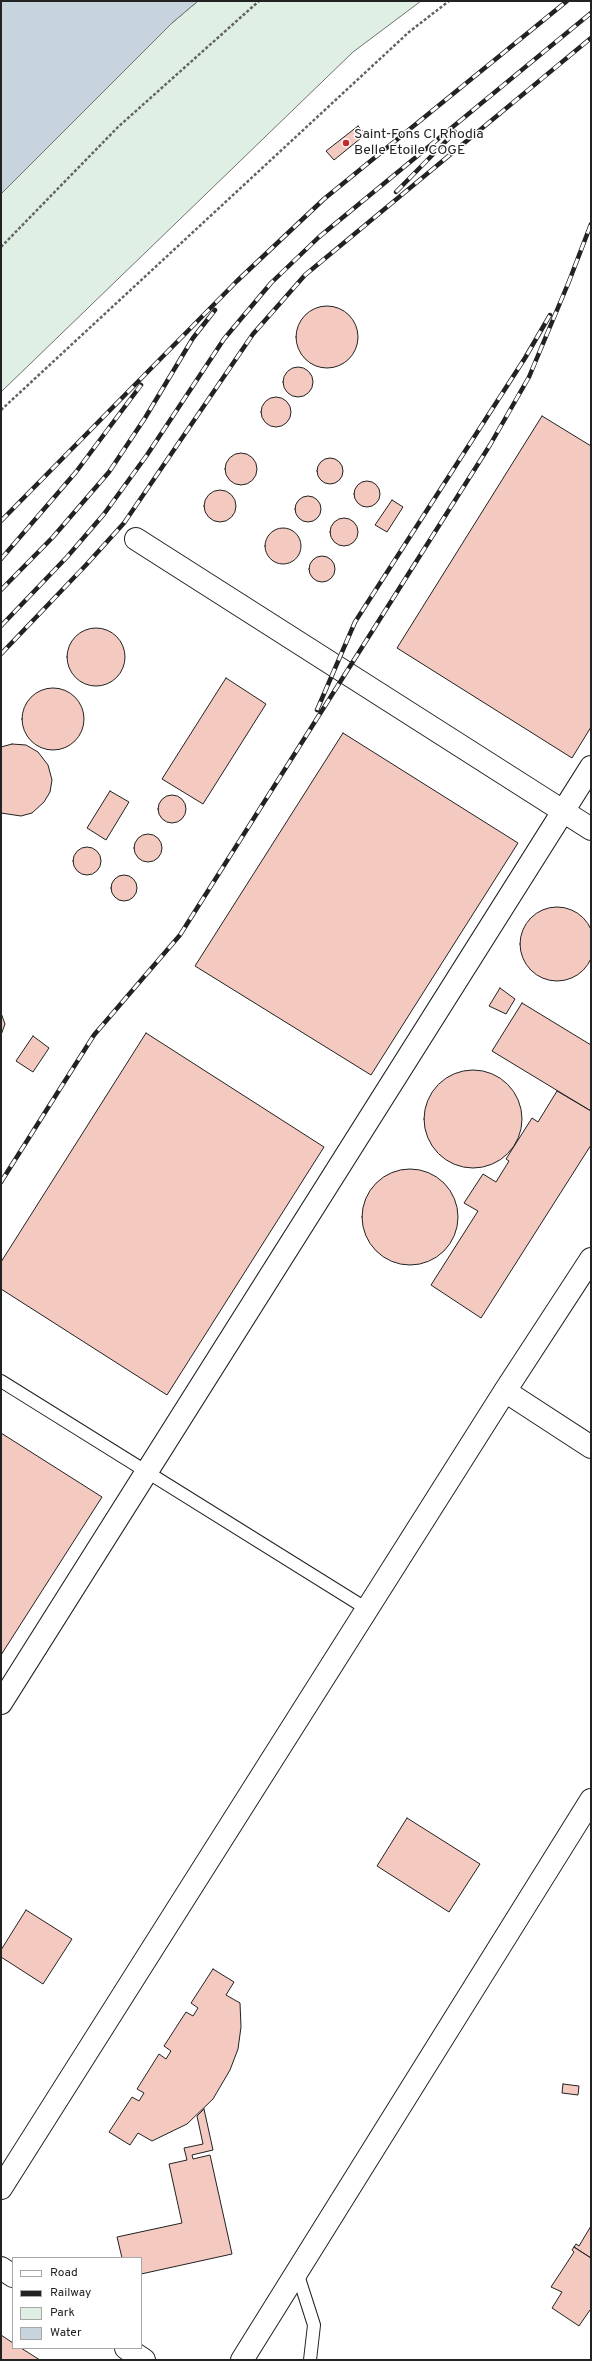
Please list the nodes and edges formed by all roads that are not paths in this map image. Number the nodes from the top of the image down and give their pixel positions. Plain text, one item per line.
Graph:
1 (136, 539) dead end
2 (591, 767) edge
3 (563, 811) junction
4 (591, 829) edge
5 (591, 1259) edge
6 (1, 1381) edge
7 (505, 1390) junction
8 (591, 1447) edge
9 (146, 1472) junction
10 (366, 1609) junction
11 (1, 1703) edge
12 (591, 1800) edge
13 (1, 2188) edge
14 (1, 2268) edge
15 (297, 2272) junction
16 (12, 2275) edge
17 (128, 2349) edge
18 (144, 2360) edge
19 (242, 2360) edge
20 (310, 2360) edge

1 - 3 street
2 - 3 street
3 - 4 street
3 - 9 street
5 - 7 street
6 - 9 lane
7 - 8 street
7 - 10 street
9 - 10 lane
9 - 11 street
10 - 13 street
12 - 15 street
14 - 16 street
15 - 19 street
15 - 20 lane
17 - 18 street

